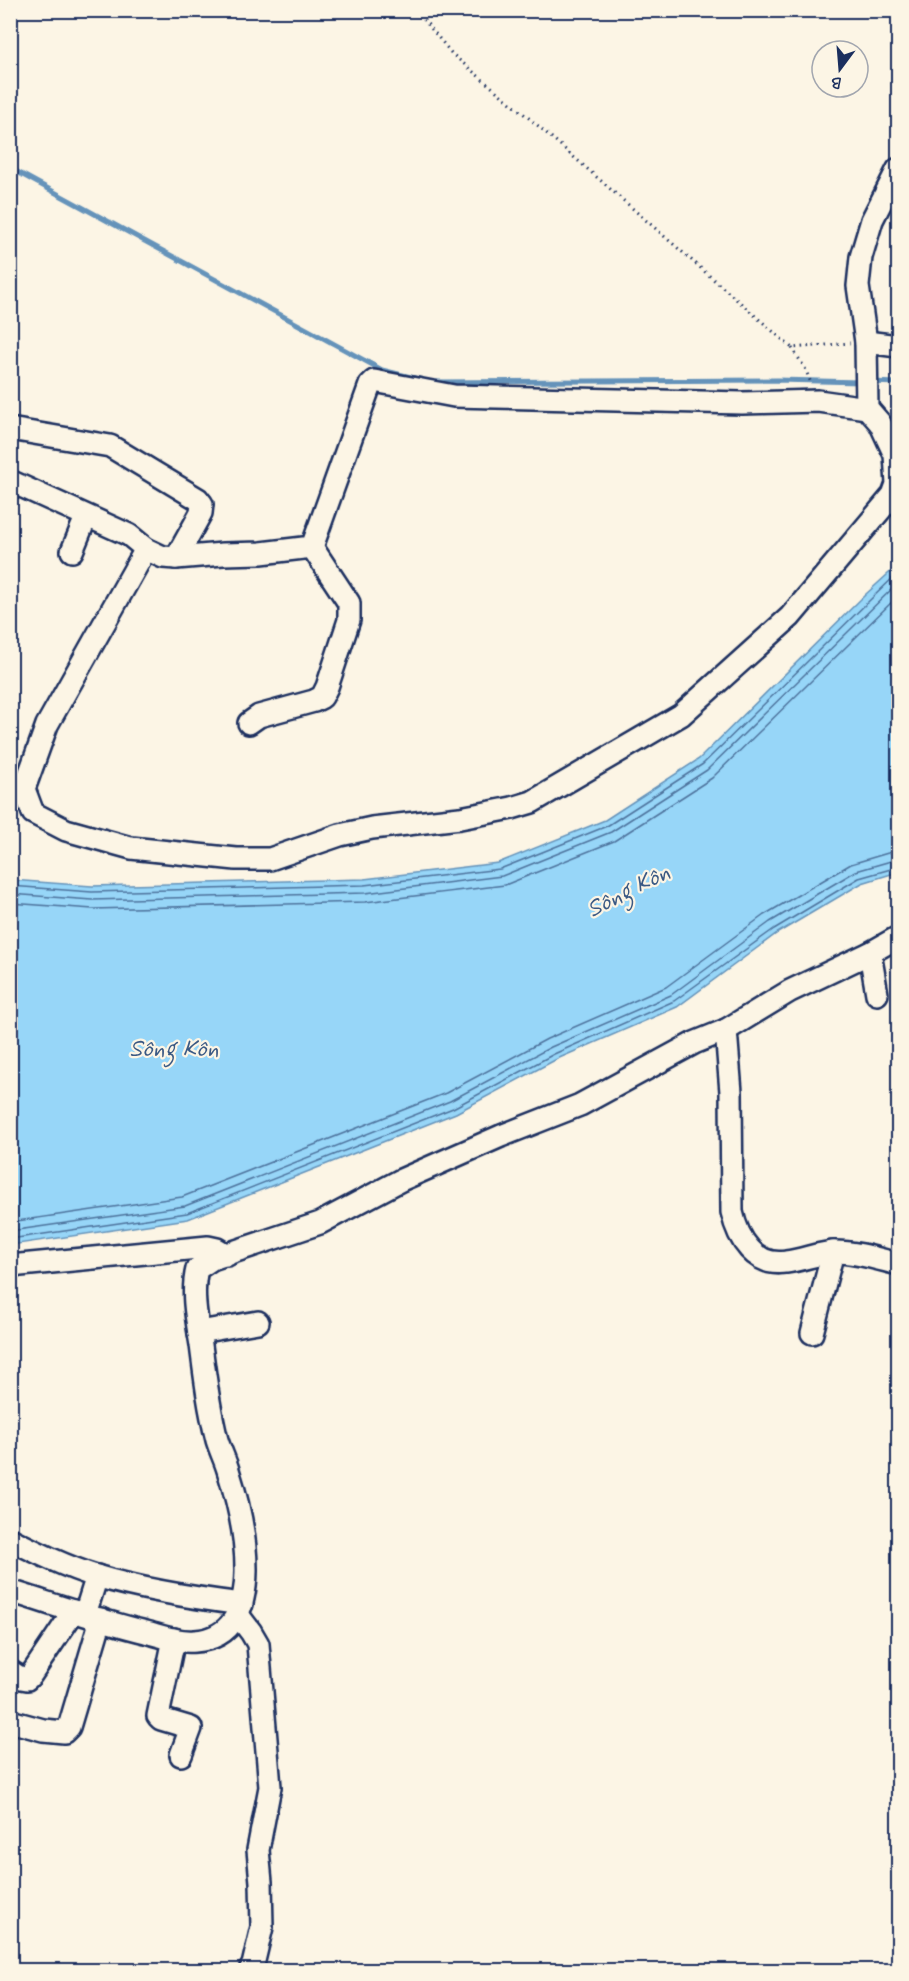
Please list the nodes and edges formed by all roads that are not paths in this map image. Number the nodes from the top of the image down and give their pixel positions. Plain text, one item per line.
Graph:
1 (898, 169) edge
2 (866, 342) junction
3 (898, 346) edge
4 (867, 402) junction
5 (10, 429) edge
6 (10, 481) edge
7 (86, 517) junction
8 (312, 547) junction
9 (146, 549) junction
10 (72, 551) dead end
11 (176, 558) junction
12 (249, 723) dead end
13 (898, 937) edge
14 (870, 953) junction
15 (877, 994) dead end
16 (726, 1029) junction
17 (833, 1252) junction
18 (227, 1255) junction
19 (898, 1264) edge
20 (10, 1266) edge
21 (258, 1323) dead end
22 (199, 1332) junction
23 (812, 1333) dead end
24 (10, 1539) edge
25 (97, 1576) junction
26 (10, 1591) edge
27 (240, 1610) junction
28 (87, 1615) junction
29 (174, 1639) junction
30 (10, 1671) edge
31 (10, 1721) edge
32 (181, 1755) dead end
33 (250, 1971) edge

1 - 2 street
2 - 3 street
2 - 4 street
4 - 8 street
4 - 9 street
5 - 11 street
6 - 7 street
7 - 9 street
7 - 10 street
8 - 11 street
8 - 12 street
9 - 11 street
13 - 14 street
14 - 15 street
14 - 16 street
16 - 17 street
16 - 18 street
17 - 19 street
17 - 23 street
18 - 20 street
18 - 22 street
21 - 22 street
22 - 27 street
24 - 25 street
25 - 27 street
25 - 28 street
26 - 28 street
27 - 29 street
27 - 33 street
28 - 29 street
28 - 30 street
28 - 31 street
29 - 32 street

